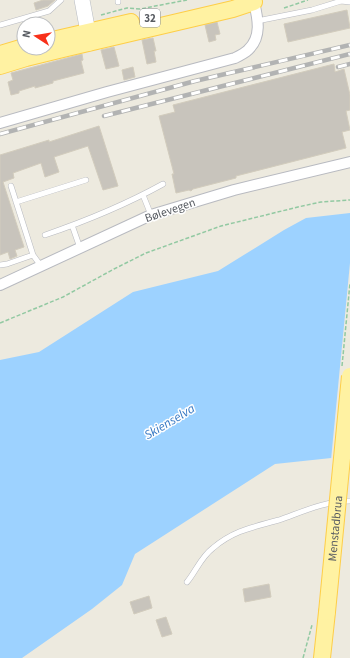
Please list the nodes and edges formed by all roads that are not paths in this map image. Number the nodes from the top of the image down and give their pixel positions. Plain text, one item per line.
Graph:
1 (62, 0) edge
2 (82, 0) edge
3 (260, 1) edge
4 (350, 2) edge
5 (257, 21) junction
6 (0, 25) edge
7 (89, 37) junction
8 (56, 40) edge
9 (16, 49) edge
10 (0, 54) edge
11 (0, 66) edge
12 (0, 123) edge
13 (350, 162) edge
14 (86, 180) dead end
15 (163, 184) dead end
16 (11, 186) dead end
17 (143, 195) junction
18 (16, 202) junction
19 (151, 215) junction
20 (72, 225) junction
21 (45, 235) dead end
22 (80, 248) junction
23 (33, 255) junction
24 (0, 265) edge
25 (41, 266) junction
26 (0, 285) edge
27 (350, 376) edge
28 (350, 501) edge
29 (187, 582) dead end
30 (322, 656) edge

1 - 6 lane
2 - 7 street
3 - 5 street
3 - 7 main road, 32
4 - 5 lane
5 - 12 street
7 - 8 main road, 32
7 - 11 main road, 32
9 - 10 main road
13 - 19 street, Bølevegen
14 - 18 lane
15 - 17 lane
16 - 18 lane
17 - 19 lane
17 - 20 lane
18 - 23 lane
19 - 22 street, Bølevegen
20 - 21 lane
20 - 22 lane
22 - 25 street, Bølevegen
23 - 24 lane
23 - 25 lane
25 - 26 street, Bølevegen
27 - 30 main road, Menstadbrua, bridge
28 - 29 lane

